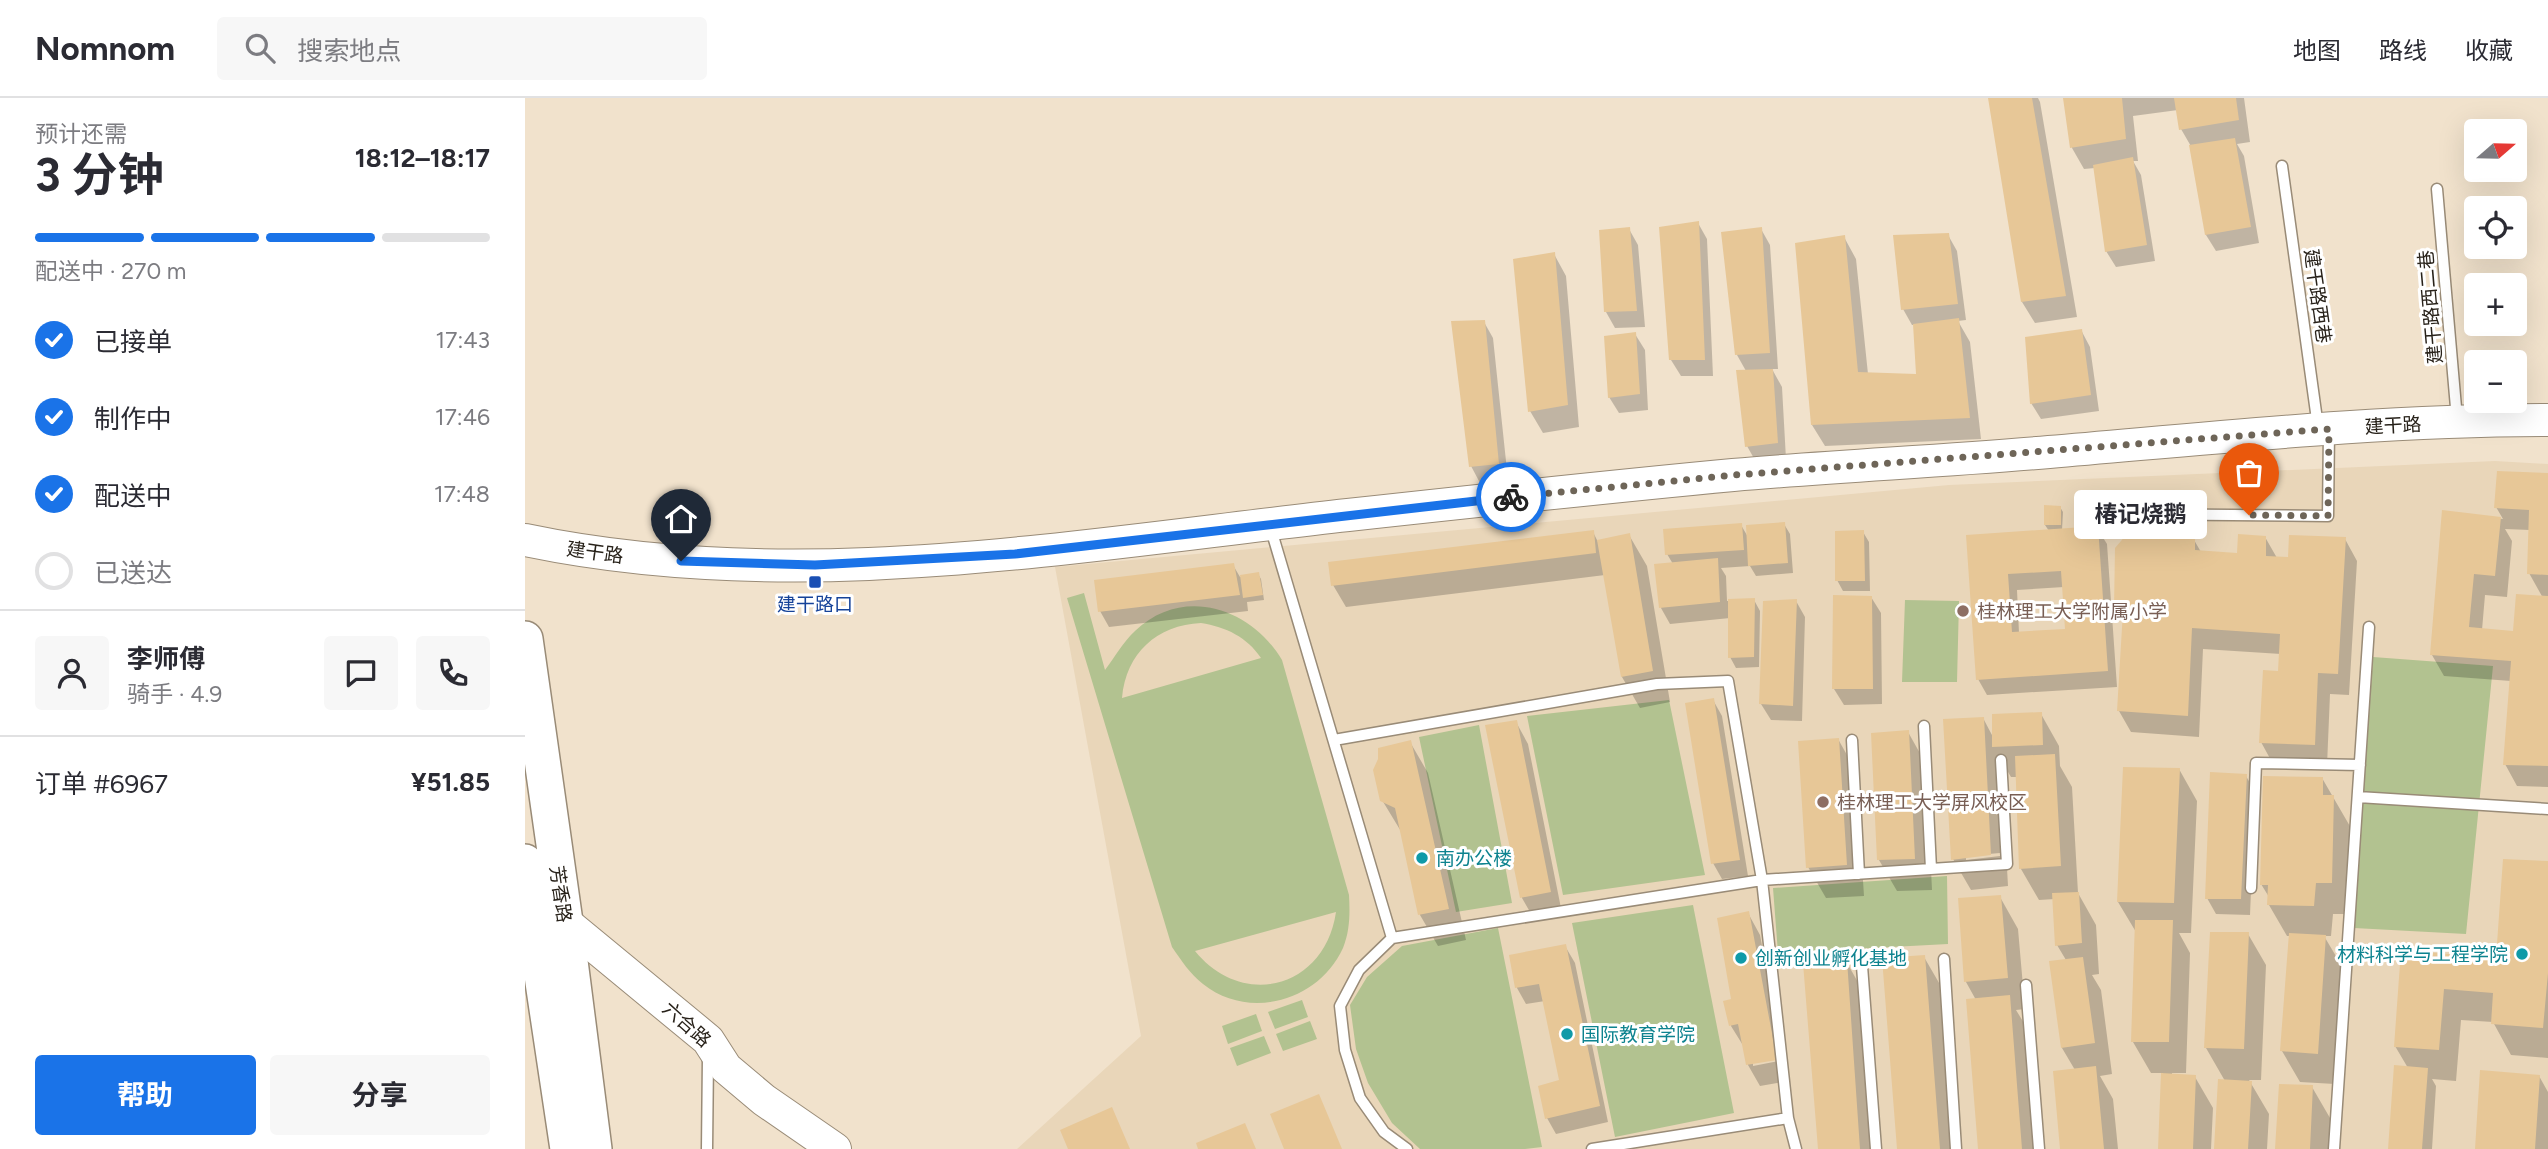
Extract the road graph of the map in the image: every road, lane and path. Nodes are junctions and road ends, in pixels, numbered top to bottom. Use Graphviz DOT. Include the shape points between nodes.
graph roads {
  1 [pos="2282,166"];
  2 [pos="2437,189"];
  3 [pos="2548,420"];
  4 [pos="2457,422"];
  5 [pos="2324,429"];
  6 [pos="2119,514"];
  7 [pos="1269,524"];
  8 [pos="525,540"];
  9 [pos="2369,627"];
  10 [pos="525,639"];
  11 [pos="1924,726"];
  12 [pos="1334,740"];
  13 [pos="1852,740"];
  14 [pos="2001,760"];
  15 [pos="2360,765"];
  16 [pos="2358,797"];
  17 [pos="2548,809"];
  18 [pos="525,862"];
  19 [pos="1931,869"];
  20 [pos="1859,874"];
  21 [pos="1762,880"];
  22 [pos="2251,888"];
  23 [pos="532,908"];
  24 [pos="565,922"];
  25 [pos="1392,938"];
  26 [pos="1944,959"];
  27 [pos="1862,966"];
  28 [pos="2026,985"];
  29 [pos="708,1040"];
  30 [pos="1788,1118"];
  31 [pos="568,1149"];
  32 [pos="594,1149"];
  33 [pos="707,1149"];
  34 [pos="835,1149"];
  35 [pos="1407,1149"];
  36 [pos="1592,1149"];
  37 [pos="1796,1149"];
  38 [pos="1876,1149"];
  39 [pos="1956,1149"];
  40 [pos="2039,1149"];
  41 [pos="2334,1149"];
  1 -- 5 [label="lane, 建干路西巷"];
  2 -- 4 [label="lane, 建干路西二巷"];
  3 -- 4 [label="main road, 建干路"];
  4 -- 5 [label="main road, 建干路"];
  5 -- 6 [label="lane, 建干路西巷" via="2328,516"];
  5 -- 7 [label="main road, 建干路" via="1735,475"];
  7 -- 8 [label="main road, 建干路" via="1015,554 815,565 655,560"];
  7 -- 12 [label="lane"];
  9 -- 15 [label="lane"];
  10 -- 24 [label="main road, 芳香路"];
  11 -- 19 [label="lane"];
  12 -- 21 [label="lane" via="1657,684 1728,681"];
  12 -- 25 [label="lane"];
  13 -- 20 [label="lane"];
  14 -- 19 [label="lane" via="2007,864"];
  15 -- 16 [label="lane"];
  15 -- 22 [label="lane" via="2256,763"];
  16 -- 17 [label="lane"];
  16 -- 41 [label="lane"];
  18 -- 23 [label="main road, 芳香路"];
  19 -- 20 [label="lane"];
  20 -- 21 [label="lane"];
  21 -- 25 [label="lane"];
  21 -- 30 [label="lane"];
  23 -- 24 [label="main road, 六合路"];
  23 -- 31 [label="main road, 芳香路"];
  24 -- 29 [label="main road, 六合路"];
  24 -- 32 [label="main road, 芳香路"];
  25 -- 35 [label="lane" via="1359,970 1340,1006 1360,1098 1384,1132"];
  26 -- 39 [label="lane"];
  27 -- 38 [label="lane"];
  28 -- 40 [label="lane"];
  29 -- 33 [label="lane"];
  29 -- 34 [label="main road, 六合路" via="726,1068"];
  30 -- 36 [label="lane"];
  30 -- 37 [label="lane"];
}
